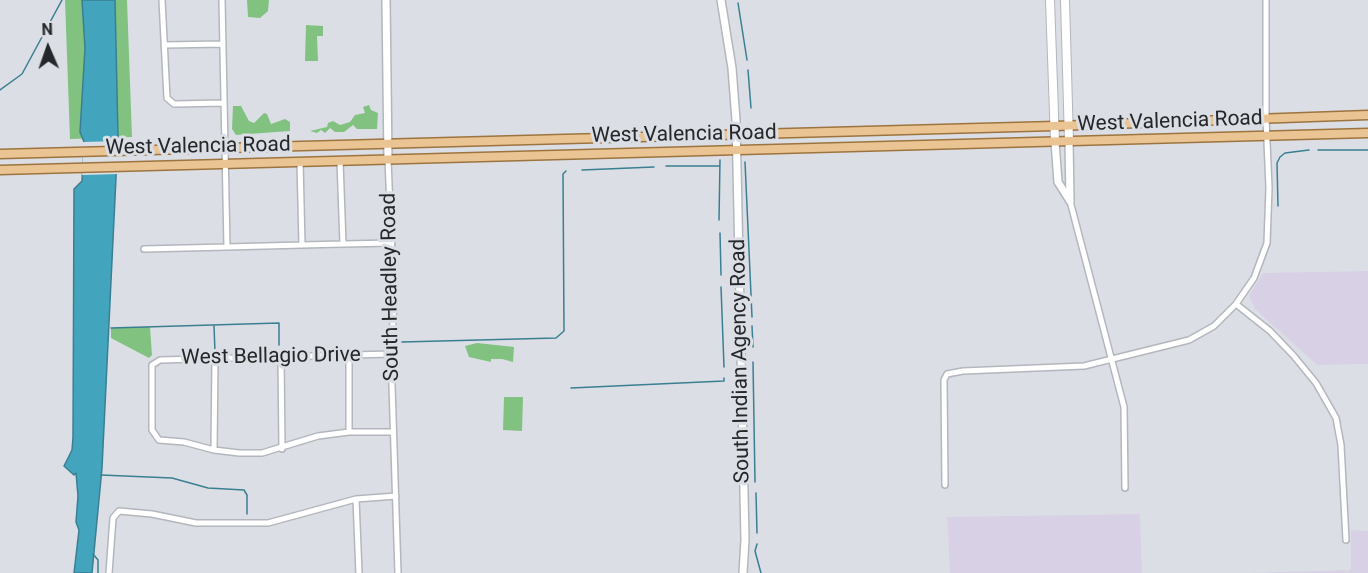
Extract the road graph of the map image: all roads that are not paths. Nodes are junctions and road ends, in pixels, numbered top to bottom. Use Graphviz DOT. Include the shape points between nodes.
graph roads {
  1 [pos="162,0"];
  2 [pos="222,0"];
  3 [pos="386,0"];
  4 [pos="722,0"];
  5 [pos="1050,0"];
  6 [pos="1065,0"];
  7 [pos="1266,0"];
  8 [pos="222,44"];
  9 [pos="164,45"];
  10 [pos="223,103"];
  11 [pos="1368,115"];
  12 [pos="1266,118"];
  13 [pos="1055,126"];
  14 [pos="1069,126"];
  15 [pos="890,130"];
  16 [pos="736,133"];
  17 [pos="1368,133"];
  18 [pos="1266,137"];
  19 [pos="579,138"];
  20 [pos="1069,141"];
  21 [pos="1055,142"];
  22 [pos="388,143"];
  23 [pos="890,145"];
  24 [pos="225,147"];
  25 [pos="736,149"];
  26 [pos="0,154"];
  27 [pos="578,154"];
  28 [pos="388,160"];
  29 [pos="340,161"];
  30 [pos="300,162"];
  31 [pos="224,163"];
  32 [pos="0,170"];
  33 [pos="1070,201"];
  34 [pos="392,243"];
  35 [pos="343,244"];
  36 [pos="302,245"];
  37 [pos="227,247"];
  38 [pos="144,249"];
  39 [pos="1236,304"];
  40 [pos="392,354"];
  41 [pos="349,356"];
  42 [pos="281,357"];
  43 [pos="215,359"];
  44 [pos="1113,359"];
  45 [pos="349,432"];
  46 [pos="393,432"];
  47 [pos="282,449"];
  48 [pos="214,450"];
  49 [pos="945,485"];
  50 [pos="1125,488"];
  51 [pos="396,496"];
  52 [pos="356,499"];
  53 [pos="1346,540"];
  54 [pos="109,573"];
  55 [pos="359,573"];
  56 [pos="398,573"];
  57 [pos="743,573"];
  1 -- 9 [label="street"];
  2 -- 8 [label="street"];
  3 -- 22 [label="street, South Headley Road"];
  4 -- 16 [label="street, South Indian Agency Road"];
  5 -- 13 [label="main road"];
  6 -- 14 [label="main road"];
  7 -- 12 [label="street"];
  8 -- 9 [label="street"];
  8 -- 10 [label="street"];
  9 -- 10 [label="street" via="167,102"];
  10 -- 24 [label="street"];
  11 -- 12 [label="main road, West Valencia Road"];
  12 -- 14 [label="main road, West Valencia Road"];
  12 -- 18 [label="street"];
  13 -- 14 [label="main road, West Valencia Road"];
  13 -- 15 [label="main road, West Valencia Road"];
  13 -- 21 [label="main road"];
  14 -- 20 [label="main road"];
  15 -- 16 [label="main road, West Valencia Road"];
  15 -- 23 [label="main road"];
  16 -- 19 [label="main road, West Valencia Road"];
  16 -- 25 [label="street, South Indian Agency Road"];
  17 -- 18 [label="main road, West Valencia Road"];
  18 -- 20 [label="main road, West Valencia Road"];
  18 -- 39 [label="street" via="1267,243 1254,278"];
  19 -- 22 [label="main road, West Valencia Road"];
  19 -- 27 [label="main road"];
  20 -- 21 [label="main road, West Valencia Road"];
  20 -- 33 [label="street"];
  21 -- 23 [label="main road, West Valencia Road"];
  21 -- 33 [label="street" via="1058,182"];
  22 -- 24 [label="main road, West Valencia Road"];
  22 -- 28 [label="street, South Headley Road"];
  23 -- 25 [label="main road, West Valencia Road"];
  24 -- 26 [label="main road, West Valencia Road"];
  24 -- 31 [label="street"];
  25 -- 27 [label="main road, West Valencia Road"];
  25 -- 57 [label="street, South Indian Agency Road"];
  27 -- 28 [label="main road, West Valencia Road"];
  28 -- 29 [label="main road, West Valencia Road"];
  28 -- 34 [label="street, South Headley Road"];
  29 -- 30 [label="main road, West Valencia Road"];
  29 -- 35 [label="street"];
  30 -- 31 [label="main road, West Valencia Road"];
  30 -- 36 [label="street"];
  31 -- 32 [label="main road, West Valencia Road"];
  31 -- 37 [label="street"];
  33 -- 44 [label="street"];
  34 -- 35 [label="street"];
  34 -- 40 [label="street, South Headley Road"];
  35 -- 36 [label="street"];
  36 -- 37 [label="street"];
  37 -- 38 [label="street"];
  39 -- 44 [label="street" via="1214,326 1189,340"];
  39 -- 53 [label="street" via="1293,355 1316,383 1336,418"];
  40 -- 41 [label="street, West Bellagio Drive"];
  40 -- 46 [label="street, South Headley Road"];
  41 -- 42 [label="street, West Bellagio Drive"];
  41 -- 45 [label="street"];
  42 -- 43 [label="street, West Bellagio Drive"];
  42 -- 47 [label="street"];
  43 -- 48 [label="street"];
  43 -- 48 [label="street, West Bellagio Drive" via="160,360 152,365 152,430 156,438"];
  44 -- 49 [label="street" via="1084,366 952,372 944,380"];
  44 -- 50 [label="street" via="1125,407"];
  45 -- 46 [label="street"];
  45 -- 47 [label="street" via="318,436"];
  46 -- 51 [label="street, South Headley Road"];
  47 -- 48 [label="street" via="262,453"];
  51 -- 52 [label="street"];
  51 -- 56 [label="street, South Headley Road"];
  52 -- 54 [label="street" via="268,523 196,523 119,511 115,513"];
  52 -- 55 [label="street"];
}
